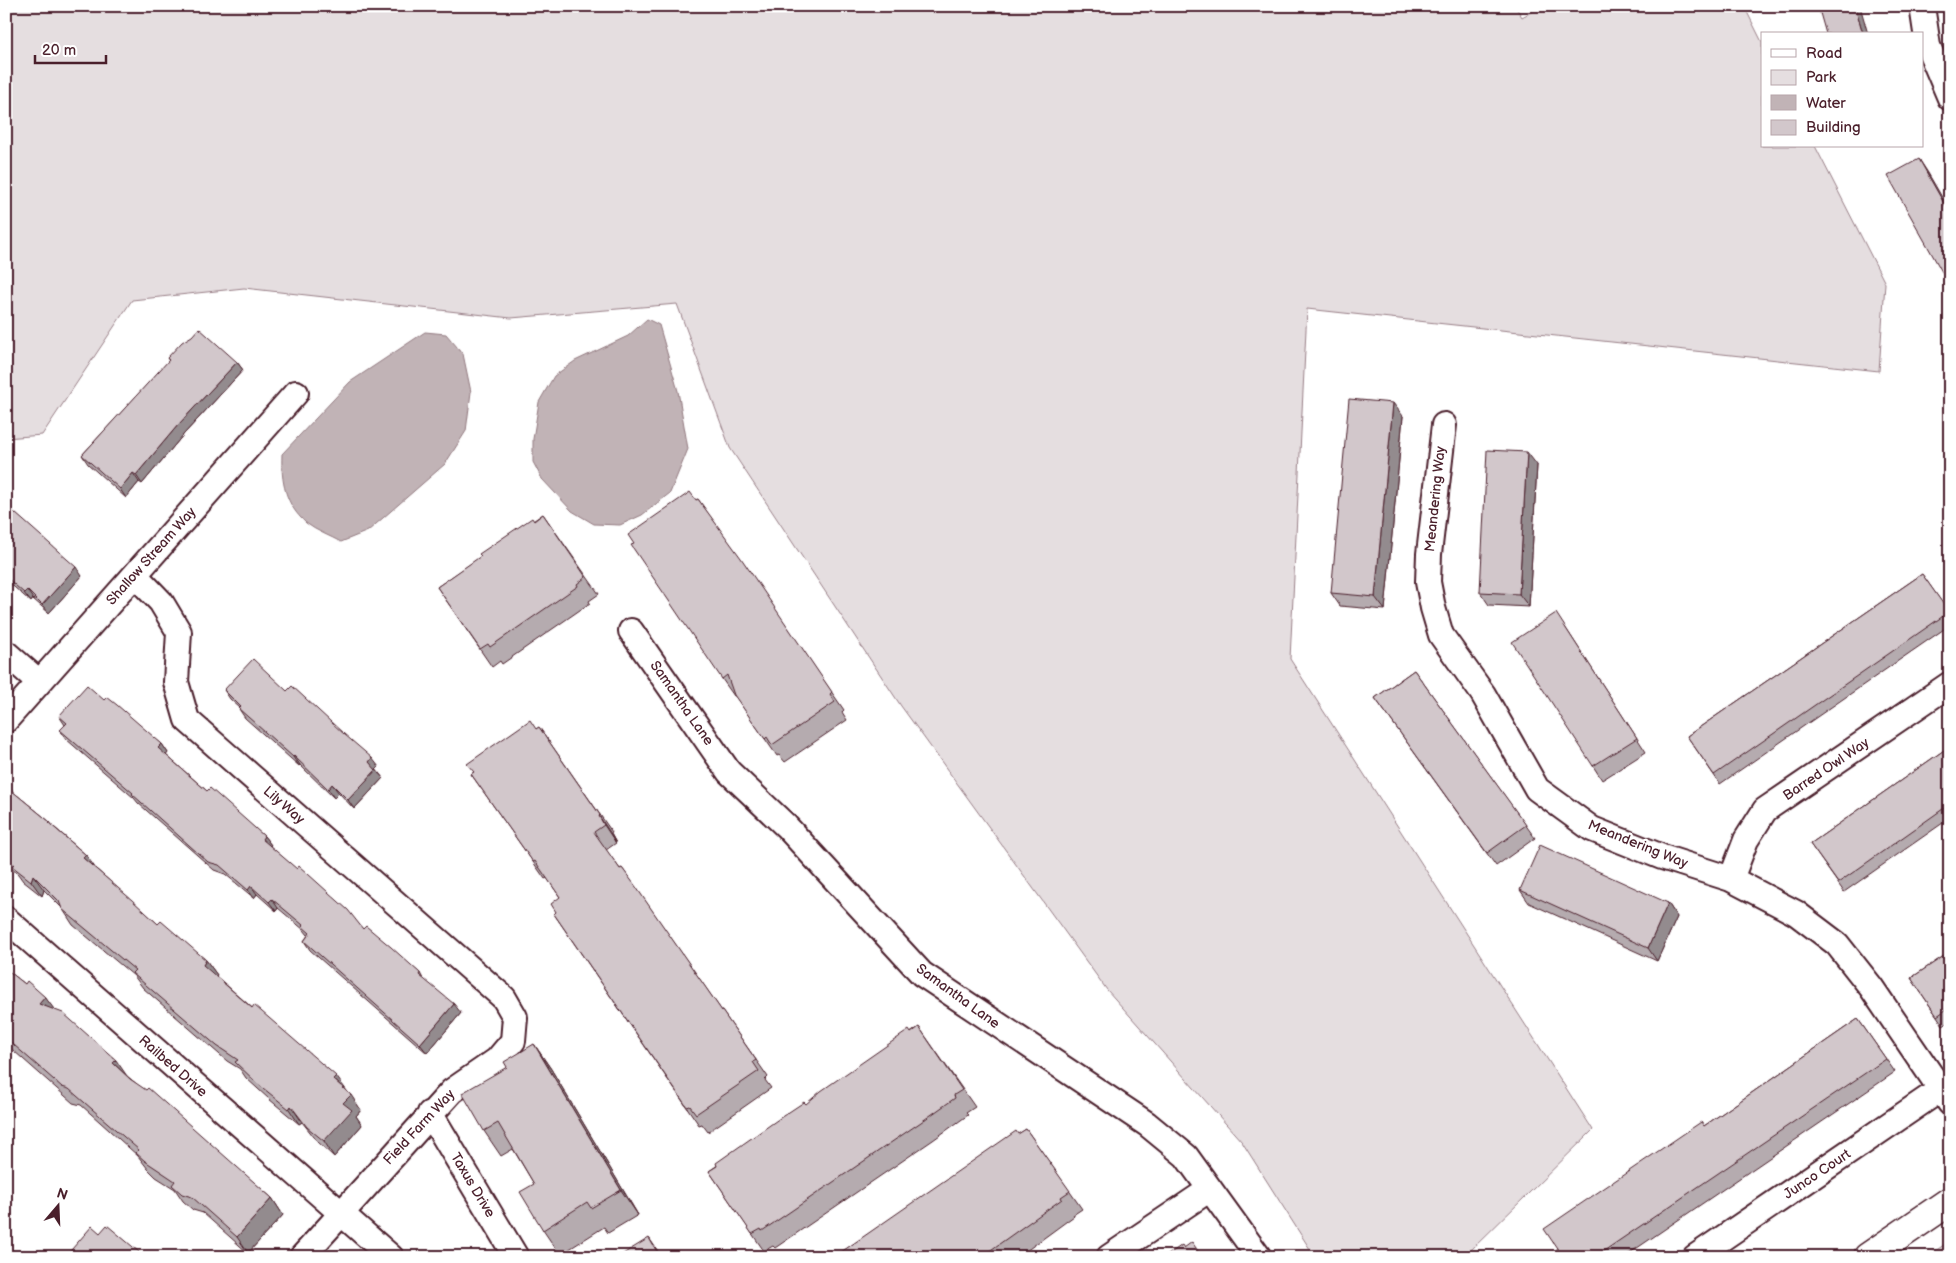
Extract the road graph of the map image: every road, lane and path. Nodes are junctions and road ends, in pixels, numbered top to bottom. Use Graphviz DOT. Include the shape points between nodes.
graph roads {
  1 [pos="1922,6"];
  2 [pos="1950,98"];
  3 [pos="296,393"];
  4 [pos="1444,425"];
  5 [pos="135,575"];
  6 [pos="631,631"];
  7 [pos="6,653"];
  8 [pos="39,682"];
  9 [pos="1950,684"];
  10 [pos="6,720"];
  11 [pos="1731,879"];
  12 [pos="6,919"];
  13 [pos="504,998"];
  14 [pos="1946,1092"];
  15 [pos="430,1113"];
  16 [pos="1210,1189"];
  17 [pos="1950,1201"];
  18 [pos="341,1212"];
  19 [pos="302,1257"];
  20 [pos="391,1257"];
  21 [pos="516,1257"];
  22 [pos="1109,1257"];
  23 [pos="1259,1257"];
  24 [pos="1695,1257"];
  25 [pos="1868,1257"];
  1 -- 2 [label="street" via="1928,46"];
  3 -- 5 [label="street, Shallow Stream Way"];
  4 -- 11 [label="street, Meandering Way" via="1429,554 1428,582 1433,608 1441,635 1483,694 1537,789 1592,829 1662,857"];
  5 -- 8 [label="street, Shallow Stream Way"];
  5 -- 13 [label="street, Lily Way" via="161,602 179,632 176,682 187,720"];
  6 -- 16 [label="street, Samantha Lane" via="729,772 786,826 922,974 1147,1124 1186,1156"];
  7 -- 8 [label="street"];
  8 -- 10 [label="street, Shallow Stream Way"];
  9 -- 11 [label="street, Barred Owl Way" via="1765,810 1746,840"];
  11 -- 14 [label="street, Meandering Way" via="1796,913 1837,944"];
  12 -- 18 [label="street, Railbed Drive"];
  13 -- 15 [label="street, Field Farm Way" via="515,1017 513,1041 497,1060 452,1091"];
  14 -- 24 [label="street, Junco Court"];
  15 -- 18 [label="street, Field Farm Way"];
  15 -- 21 [label="street, Taxus Drive"];
  16 -- 22 [label="street"];
  16 -- 23 [label="street, Samantha Lane"];
  17 -- 25 [label="street"];
  18 -- 19 [label="street, Field Farm Way"];
  18 -- 20 [label="street, Railbed Drive"];
}
